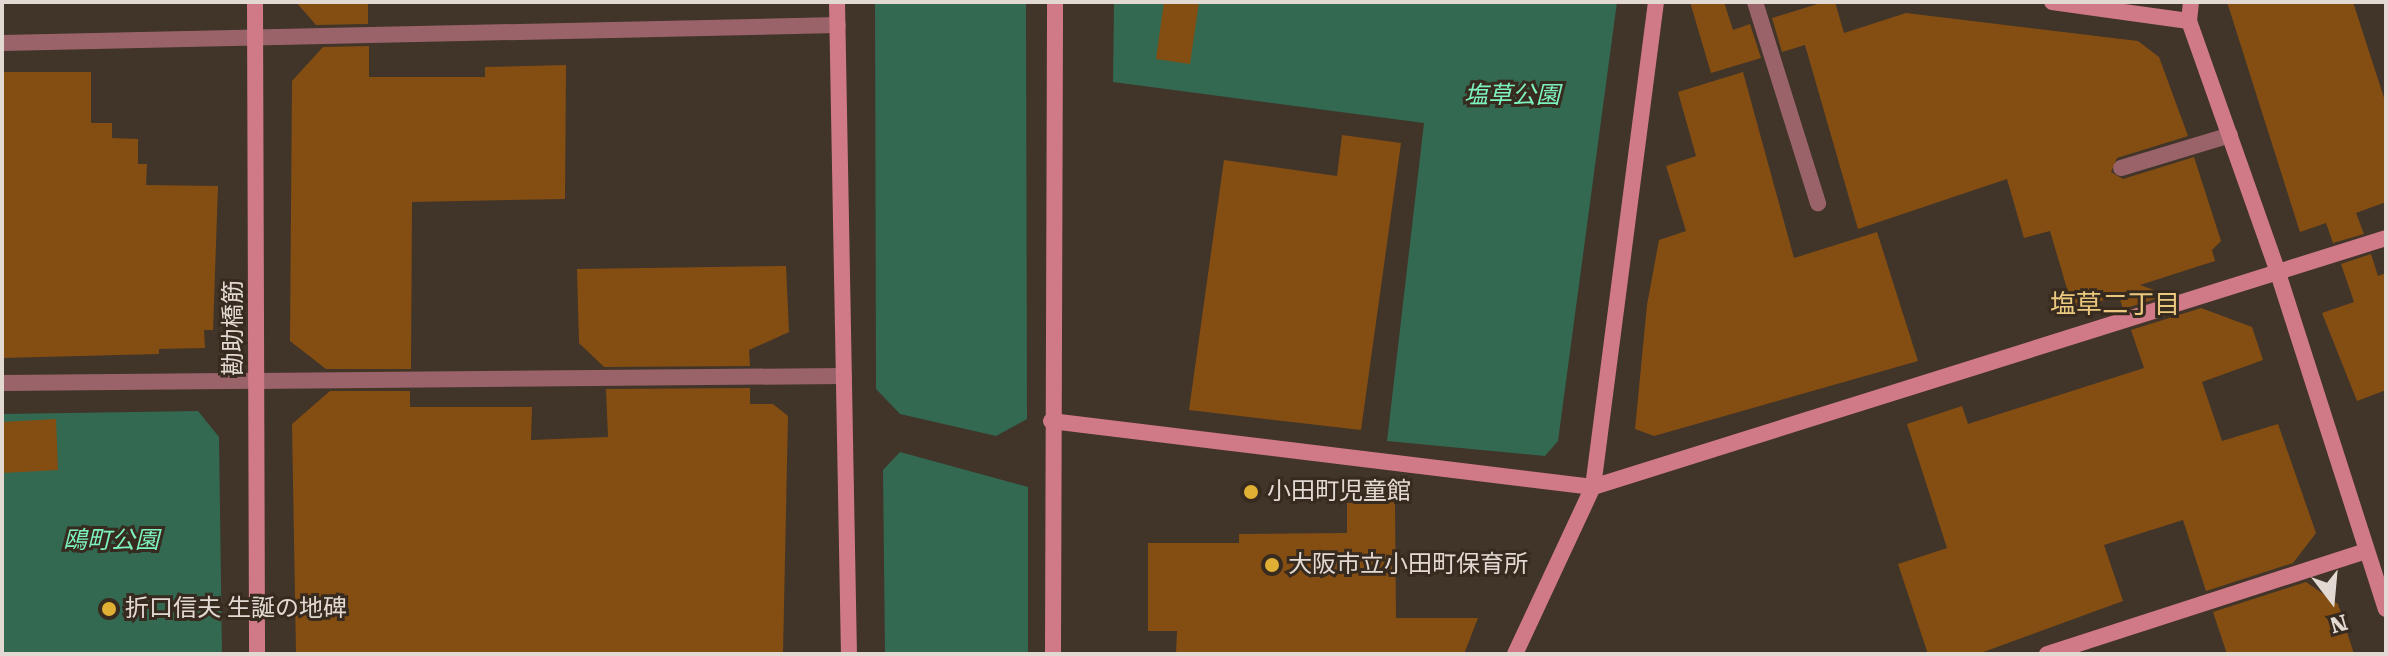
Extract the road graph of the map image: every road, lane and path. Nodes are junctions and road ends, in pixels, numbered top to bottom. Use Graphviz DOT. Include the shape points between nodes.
graph roads {
  1 [pos="255,2"];
  2 [pos="837,2"];
  3 [pos="1055,2"];
  4 [pos="1656,2"];
  5 [pos="1755,2"];
  6 [pos="2052,2"];
  7 [pos="2191,2"];
  8 [pos="2189,21"];
  9 [pos="838,25"];
  10 [pos="256,40"];
  11 [pos="2,43"];
  12 [pos="2230,135"];
  13 [pos="2121,168"];
  14 [pos="1818,203"];
  15 [pos="2386,238"];
  16 [pos="2277,270"];
  17 [pos="844,376"];
  18 [pos="258,379"];
  19 [pos="2,383"];
  20 [pos="1051,421"];
  21 [pos="1593,487"];
  22 [pos="2366,551"];
  23 [pos="2386,609"];
  24 [pos="257,654"];
  25 [pos="849,654"];
  26 [pos="1053,654"];
  27 [pos="1515,654"];
  28 [pos="2047,654"];
  1 -- 10 [label="street, 勘助橋筋"];
  2 -- 9 [label="street"];
  3 -- 20 [label="street"];
  4 -- 21 [label="street"];
  5 -- 14 [label="street"];
  6 -- 8 [label="street"];
  7 -- 8 [label="street"];
  8 -- 12 [label="street"];
  9 -- 10 [label="street"];
  9 -- 17 [label="street"];
  10 -- 11 [label="street"];
  10 -- 18 [label="street, 勘助橋筋"];
  12 -- 13 [label="street"];
  12 -- 16 [label="street"];
  15 -- 16 [label="street"];
  16 -- 21 [label="street"];
  16 -- 22 [label="street"];
  17 -- 18 [label="street"];
  17 -- 25 [label="street"];
  18 -- 19 [label="street"];
  18 -- 24 [label="street, 勘助橋筋"];
  20 -- 21 [label="street"];
  20 -- 26 [label="street"];
  21 -- 27 [label="street"];
  22 -- 23 [label="street"];
  22 -- 28 [label="street"];
}
